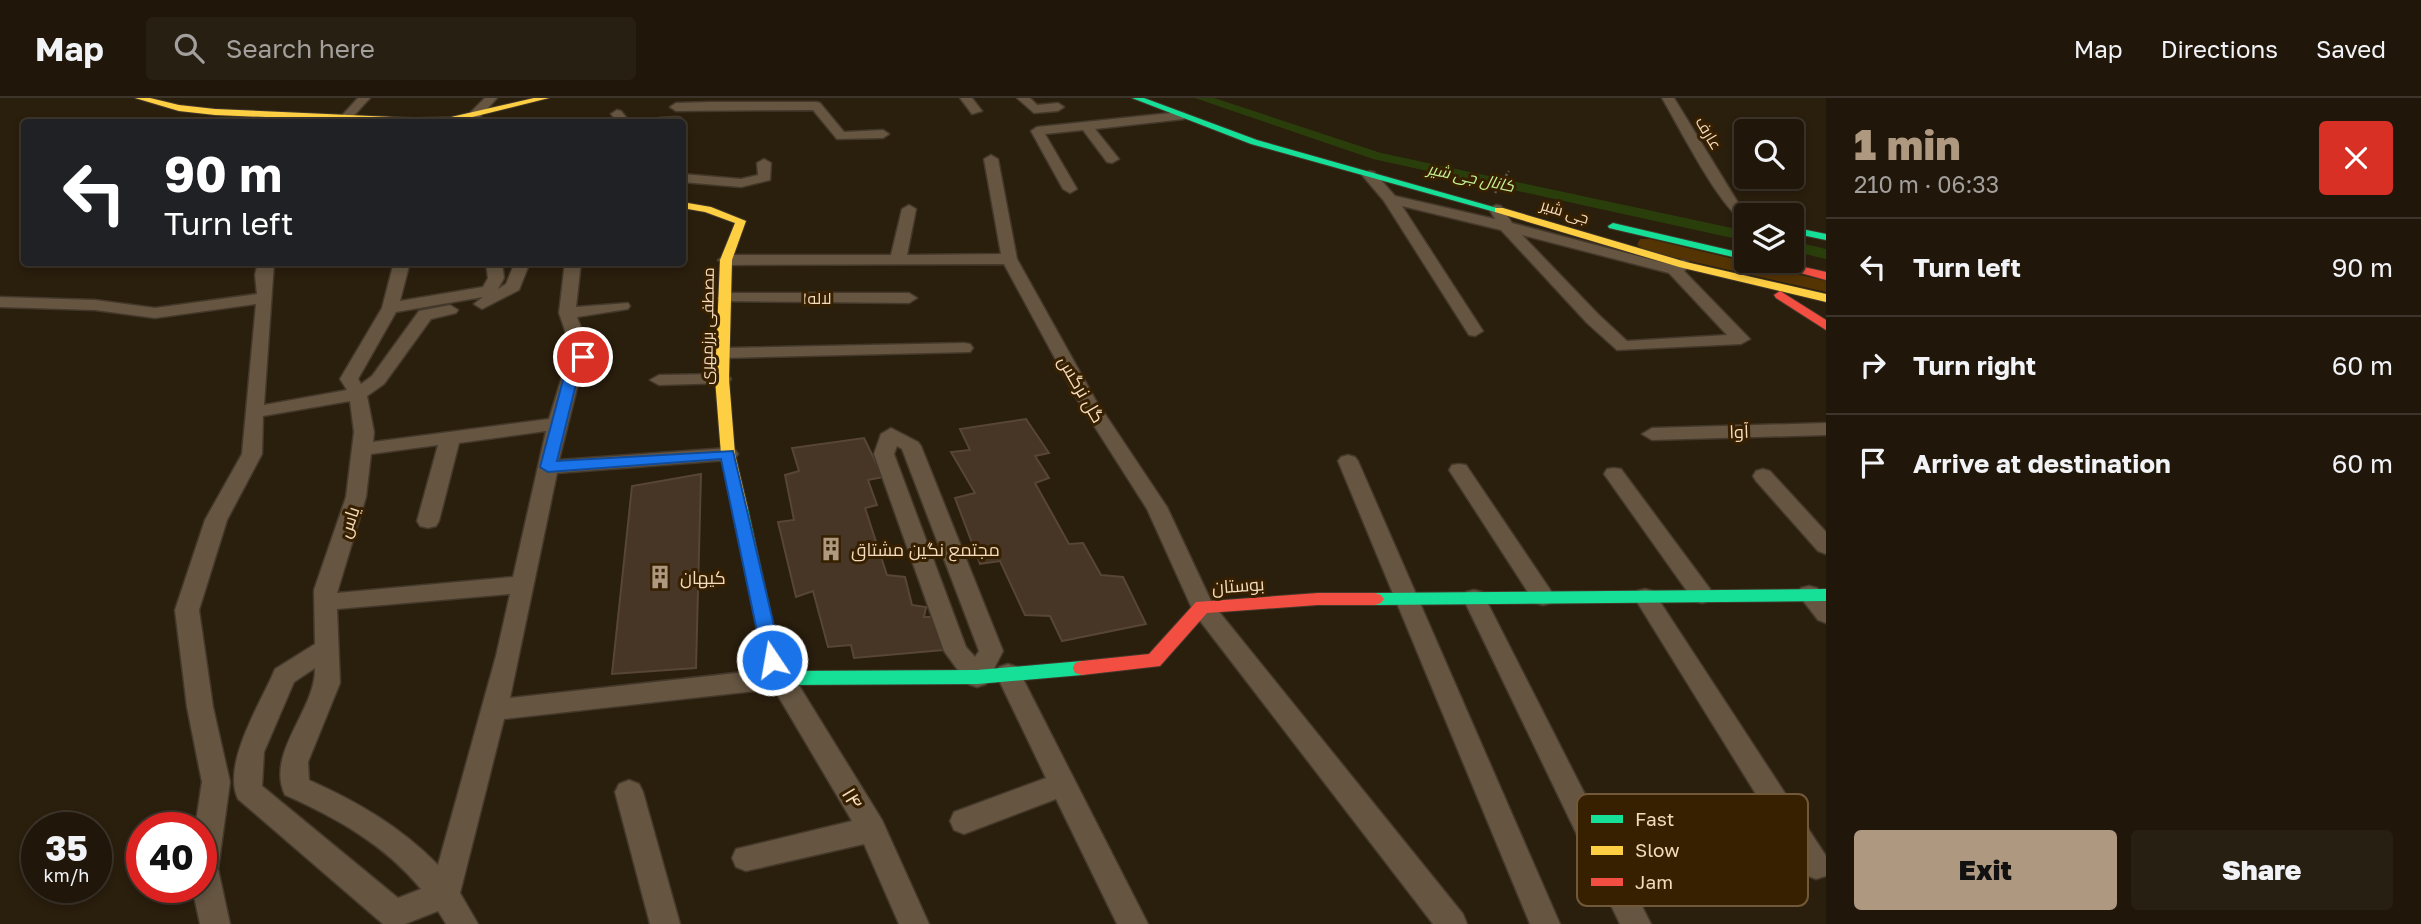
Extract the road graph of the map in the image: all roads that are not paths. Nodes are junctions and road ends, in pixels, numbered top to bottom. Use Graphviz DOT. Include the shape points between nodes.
graph roads {
  1 [pos="139,98"];
  2 [pos="363,98"];
  3 [pos="491,98"];
  4 [pos="545,98"];
  5 [pos="966,98"];
  6 [pos="1023,98"];
  7 [pos="1136,98"];
  8 [pos="1152,98"];
  9 [pos="1668,98"];
  10 [pos="676,103"];
  11 [pos="1058,107"];
  12 [pos="976,111"];
  13 [pos="475,115"];
  14 [pos="1180,116"];
  15 [pos="315,119"];
  16 [pos="346,119"];
  17 [pos="458,119"];
  18 [pos="1086,126"];
  19 [pos="883,134"];
  20 [pos="992,159"];
  21 [pos="1112,159"];
  22 [pos="764,163"];
  23 [pos="1369,175"];
  24 [pos="686,178"];
  25 [pos="1070,189"];
  26 [pos="1390,199"];
  27 [pos="1496,202"];
  28 [pos="686,206"];
  29 [pos="1734,206"];
  30 [pos="909,209"];
  31 [pos="1506,226"];
  32 [pos="1804,232"];
  33 [pos="1653,236"];
  34 [pos="1826,237"];
  35 [pos="1639,252"];
  36 [pos="1734,254"];
  37 [pos="1009,258"];
  38 [pos="898,259"];
  39 [pos="726,260"];
  40 [pos="266,266"];
  41 [pos="401,266"];
  42 [pos="494,266"];
  43 [pos="521,266"];
  44 [pos="573,266"];
  45 [pos="1679,268"];
  46 [pos="1804,271"];
  47 [pos="1826,276"];
  48 [pos="1746,279"];
  49 [pos="265,298"];
  50 [pos="726,298"];
  51 [pos="909,298"];
  52 [pos="1826,298"];
  53 [pos="0,302"];
  54 [pos="622,306"];
  55 [pos="390,307"];
  56 [pos="567,313"];
  57 [pos="1823,317"];
  58 [pos="1475,331"];
  59 [pos="964,348"];
  60 [pos="724,353"];
  61 [pos="722,379"];
  62 [pos="659,380"];
  63 [pos="358,394"];
  64 [pos="254,412"];
  65 [pos="557,424"];
  66 [pos="1826,429"];
  67 [pos="1653,434"];
  68 [pos="450,438"];
  69 [pos="362,449"];
  70 [pos="728,454"];
  71 [pos="1348,461"];
  72 [pos="548,467"];
  73 [pos="1459,470"];
  74 [pos="1614,474"];
  75 [pos="1763,476"];
  76 [pos="428,521"];
  77 [pos="1826,546"];
  78 [pos="521,586"];
  79 [pos="1818,595"];
  80 [pos="1702,596"];
  81 [pos="1543,597"];
  82 [pos="1645,597"];
  83 [pos="1405,598"];
  84 [pos="1474,598"];
  85 [pos="326,603"];
  86 [pos="1202,607"];
  87 [pos="1826,614"];
  88 [pos="328,648"];
  89 [pos="1008,674"];
  90 [pos="977,677"];
  91 [pos="781,678"];
  92 [pos="494,709"];
  93 [pos="216,782"];
  94 [pos="1063,784"];
  95 [pos="248,791"];
  96 [pos="629,792"];
  97 [pos="1770,794"];
  98 [pos="1577,805"];
  99 [pos="964,821"];
  100 [pos="872,830"];
  101 [pos="1808,853"];
  102 [pos="746,858"];
  103 [pos="1816,866"];
  104 [pos="445,894"];
  105 [pos="1627,906"];
  106 [pos="215,924"];
  107 [pos="463,924"];
  108 [pos="665,924"];
  109 [pos="914,924"];
  110 [pos="1133,924"];
  111 [pos="1452,924"];
  112 [pos="1545,924"];
  113 [pos="1636,924"];
  1 -- 15 [label="main road" via="179,108"];
  2 -- 16 [label="street"];
  3 -- 13 [label="street"];
  4 -- 13 [label="main road"];
  5 -- 12 [label="street"];
  6 -- 11 [label="street" via="1034,109"];
  7 -- 14 [label="main road, جی شیر"];
  8 -- 33 [label="main road, جی شیر" via="1382,171"];
  9 -- 29 [label="street, عارف"];
  10 -- 19 [label="street" via="816,106 841,136"];
  13 -- 17 [label="main road"];
  14 -- 18 [label="street"];
  14 -- 23 [label="main road, جی شیر"];
  18 -- 21 [label="street"];
  18 -- 25 [label="street" via="1037,131"];
  20 -- 37 [label="street, گل نرگس"];
  22 -- 24 [label="street" via="765,177 741,183"];
  23 -- 26 [label="street"];
  23 -- 27 [label="main road, جی شیر"];
  26 -- 31 [label="street"];
  26 -- 58 [label="street"];
  27 -- 31 [label="street"];
  27 -- 35 [label="main road, جی شیر"];
  28 -- 39 [label="main road, مصطفی برزمهری" via="741,221"];
  30 -- 38 [label="street"];
  31 -- 45 [label="street"];
  31 -- 45 [label="street" via="1623,346 1741,339"];
  32 -- 34 [label="main road"];
  33 -- 35 [label="main road" via="1629,236 1624,243"];
  33 -- 36 [label="main road, جی شیر"];
  35 -- 45 [label="main road, جی شیر"];
  37 -- 38 [label="street"];
  37 -- 86 [label="street, گل نرگس" via="1086,399 1157,507"];
  38 -- 39 [label="street"];
  39 -- 50 [label="main road, مصطفی برزمهری"];
  40 -- 49 [label="street"];
  41 -- 55 [label="street"];
  42 -- 55 [label="street" via="496,278 489,290"];
  43 -- 63 [label="street" via="513,287 487,303 425,315 378,380"];
  44 -- 56 [label="street"];
  45 -- 48 [label="main road, جی شیر"];
  46 -- 47 [label="main road"];
  48 -- 52 [label="main road, جی شیر"];
  48 -- 57 [label="main road"];
  49 -- 53 [label="street" via="155,313 95,305"];
  49 -- 64 [label="street"];
  50 -- 51 [label="street, لاله۱"];
  50 -- 60 [label="main road, مصطفی برزمهری"];
  54 -- 56 [label="street"];
  55 -- 63 [label="street, یاس" via="349,379"];
  56 -- 65 [label="street" via="583,357 570,380"];
  59 -- 60 [label="street"];
  60 -- 61 [label="main road, مصطفی برزمهری"];
  61 -- 62 [label="street"];
  61 -- 70 [label="main road, مصطفی برزمهری"];
  63 -- 64 [label="street"];
  63 -- 69 [label="street, یاس"];
  64 -- 93 [label="street" via="252,454 216,520 187,610"];
  65 -- 68 [label="street"];
  65 -- 72 [label="street"];
  66 -- 67 [label="street, آوا"];
  68 -- 69 [label="street"];
  68 -- 76 [label="street"];
  69 -- 85 [label="street, یاس" via="356,497 325,590"];
  70 -- 72 [label="street"];
  70 -- 91 [label="main road" via="772,660"];
  71 -- 83 [label="street"];
  72 -- 78 [label="street"];
  73 -- 81 [label="street"];
  74 -- 80 [label="street"];
  75 -- 77 [label="street"];
  78 -- 85 [label="street"];
  78 -- 92 [label="street"];
  79 -- 80 [label="main road, بوستان"];
  79 -- 87 [label="street"];
  80 -- 82 [label="main road, بوستان"];
  81 -- 82 [label="main road, بوستان"];
  81 -- 84 [label="main road, بوستان"];
  82 -- 97 [label="street"];
  83 -- 84 [label="main road, بوستان"];
  83 -- 86 [label="main road, بوستان"];
  83 -- 112 [label="street"];
  84 -- 98 [label="street"];
  85 -- 88 [label="street, یاس"];
  86 -- 89 [label="main road, بوستان" via="1154,661"];
  86 -- 111 [label="street, گل نرگس"];
  88 -- 95 [label="street" via="284,676 251,752"];
  88 -- 104 [label="street, یاس" via="328,683 295,762 295,787 333,803 396,842"];
  89 -- 90 [label="main road, بوستان"];
  89 -- 94 [label="street"];
  90 -- 90 [label="street" via="991,651 911,446 891,434 884,454 956,651"];
  90 -- 91 [label="main road, بوستان"];
  91 -- 92 [label="street"];
  91 -- 100 [label="street, ۱۴"];
  92 -- 104 [label="street"];
  93 -- 95 [label="street"];
  93 -- 106 [label="street" via="203,869"];
  94 -- 99 [label="street"];
  94 -- 110 [label="street"];
  95 -- 104 [label="street" via="394,914"];
  96 -- 108 [label="street"];
  100 -- 102 [label="street"];
  100 -- 109 [label="street, ۱۴"];
  101 -- 103 [label="street"];
  104 -- 107 [label="street"];
  105 -- 113 [label="street"];
}
